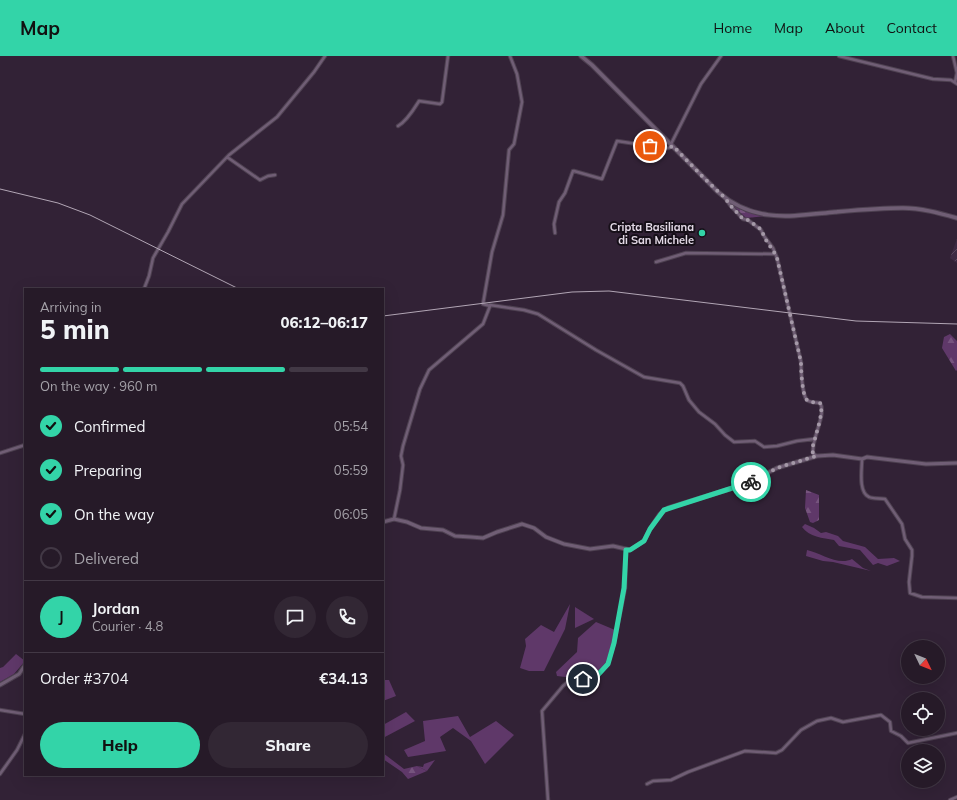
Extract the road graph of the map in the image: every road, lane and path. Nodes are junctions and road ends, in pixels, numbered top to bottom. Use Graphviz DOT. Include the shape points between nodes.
graph roads {
  1 [pos="324,56"];
  2 [pos="448,56"];
  3 [pos="510,56"];
  4 [pos="581,56"];
  5 [pos="721,56"];
  6 [pos="839,56"];
  7 [pos="953,56"];
  8 [pos="956,83"];
  9 [pos="398,126"];
  10 [pos="672,145"];
  11 [pos="227,157"];
  12 [pos="275,175"];
  13 [pos="725,198"];
  14 [pos="957,218"];
  15 [pos="555,233"];
  16 [pos="775,254"];
  17 [pos="656,262"];
  18 [pos="144,288"];
  19 [pos="490,305"];
  20 [pos="814,439"];
  21 [pos="24,445"];
  22 [pos="0,453"];
  23 [pos="816,456"];
  24 [pos="862,459"];
  25 [pos="957,463"];
  26 [pos="394,519"];
  27 [pos="384,522"];
  28 [pos="626,550"];
  29 [pos="957,598"];
  30 [pos="24,666"];
  31 [pos="0,685"];
  32 [pos="0,710"];
  33 [pos="24,714"];
  34 [pos="957,733"];
  35 [pos="24,736"];
  36 [pos="0,774"];
  37 [pos="647,784"];
  38 [pos="957,797"];
  39 [pos="548,800"];
  40 [pos="950,800"];
  1 -- 11 [label="street" via="277,117"];
  2 -- 9 [label="street" via="442,102 440,104 419,101 413,112"];
  3 -- 19 [label="street" via="517,74 522,102 514,144 509,150 502,218 484,289 483,304"];
  4 -- 10 [label="main road"];
  5 -- 10 [label="street" via="701,84"];
  6 -- 8 [label="street"];
  7 -- 8 [label="street" via="957,73"];
  10 -- 13 [label="main road"];
  10 -- 15 [label="street" via="664,148 617,142 602,179 573,171 559,202 554,224"];
  11 -- 12 [label="street" via="260,180"];
  11 -- 18 [label="street" via="180,206 153,258"];
  13 -- 14 [label="main road" via="752,212 771,216 903,208 921,209"];
  13 -- 16 [label="street" via="743,219 762,230"];
  16 -- 17 [label="street" via="686,253"];
  16 -- 20 [label="street" via="801,362 806,398 822,406"];
  19 -- 20 [label="street" via="538,314 644,377 680,383 699,412 734,442 755,441 764,447"];
  19 -- 26 [label="street" via="483,324 431,368 422,383 403,446 400,490"];
  20 -- 23 [label="street" via="812,452"];
  21 -- 22 [label="street"];
  23 -- 24 [label="street" via="833,455"];
  23 -- 28 [label="street" via="777,468 746,484 664,510 644,541"];
  24 -- 25 [label="street" via="867,457 926,464"];
  24 -- 29 [label="street" via="864,492 869,497 886,500 902,524 905,539 912,550 910,593 922,597"];
  26 -- 27 [label="street"];
  26 -- 28 [label="street" via="421,528 443,530 461,537 483,538 522,524 564,544 590,549 613,546"];
  28 -- 39 [label="street" via="624,588 608,664 595,678 570,680 542,711"];
  30 -- 31 [label="street" via="19,674"];
  32 -- 33 [label="street"];
  34 -- 37 [label="street" via="908,743 891,731 890,722 882,714 843,722 831,718 817,721 801,730 776,753 745,751 671,780"];
  35 -- 36 [label="street"];
  38 -- 40 [label="street"];
}
